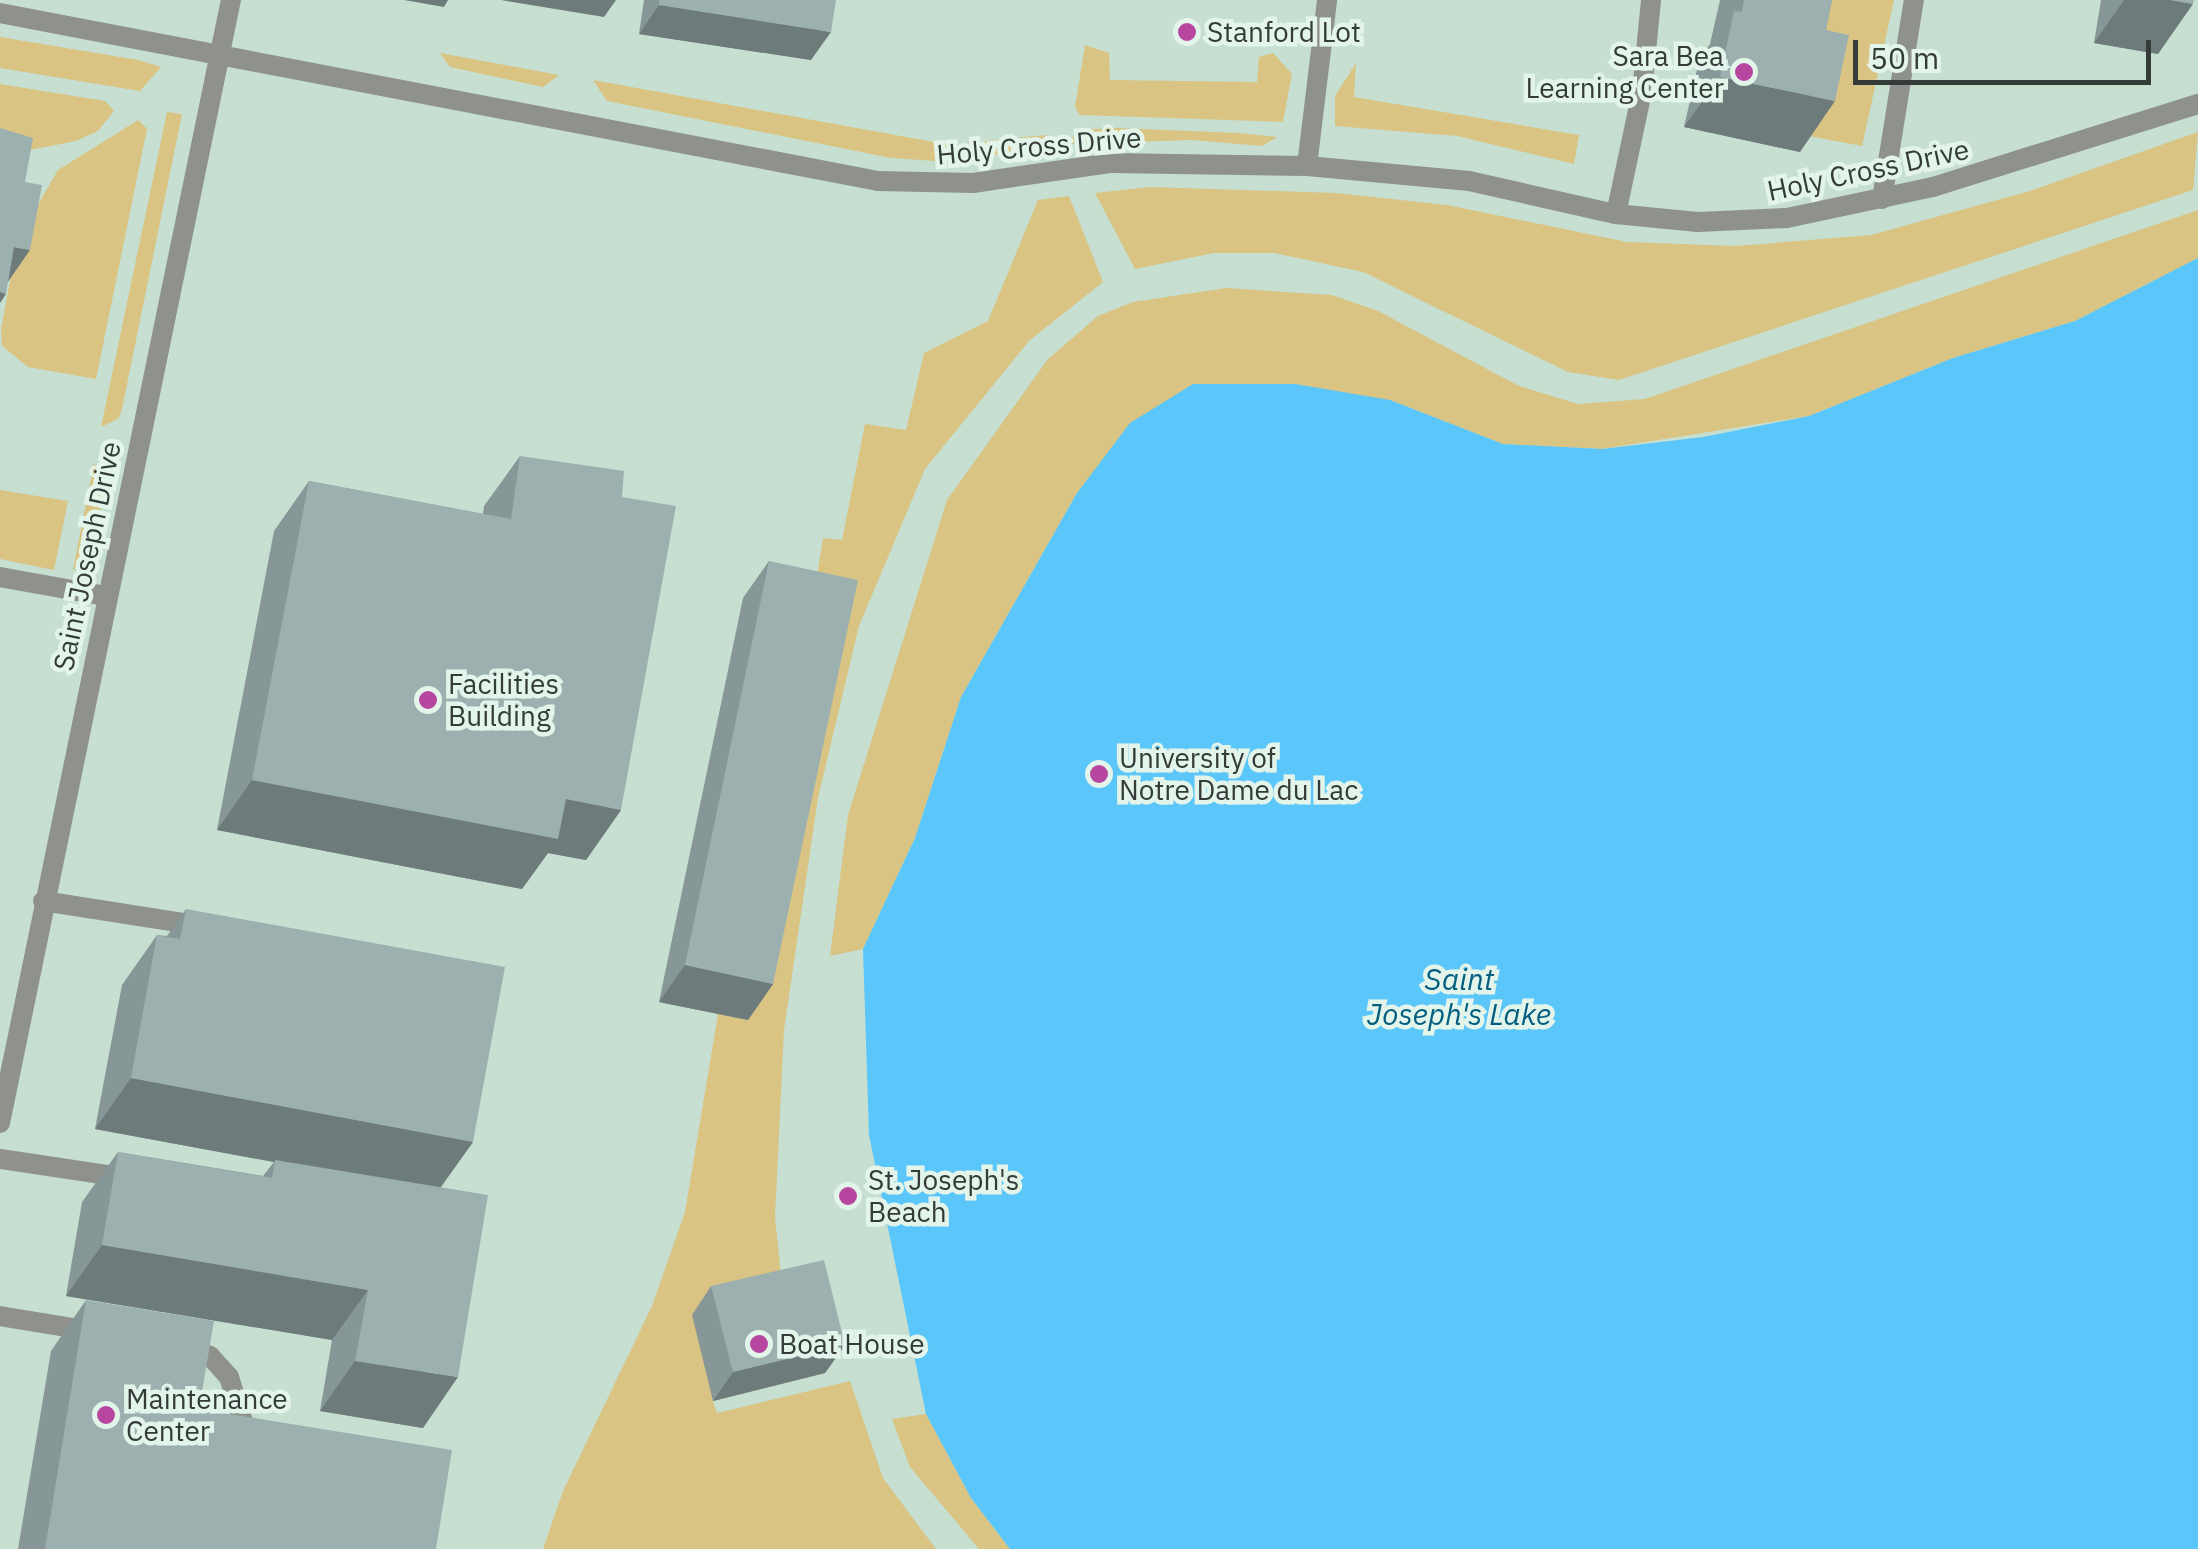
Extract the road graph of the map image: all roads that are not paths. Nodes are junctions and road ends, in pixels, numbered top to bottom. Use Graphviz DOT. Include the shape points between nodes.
graph roads {
  1 [pos="231,0"];
  2 [pos="1327,0"];
  3 [pos="1651,0"];
  4 [pos="1914,0"];
  5 [pos="0,13"];
  6 [pos="221,52"];
  7 [pos="2198,104"];
  8 [pos="1308,166"];
  9 [pos="1882,199"];
  10 [pos="1616,214"];
  11 [pos="0,577"];
  12 [pos="106,596"];
  13 [pos="43,901"];
  14 [pos="230,931"];
  15 [pos="0,1124"];
  16 [pos="0,1159"];
  17 [pos="156,1182"];
  18 [pos="0,1316"];
  19 [pos="120,1336"];
  20 [pos="158,1342"];
  21 [pos="280,1452"];
  1 -- 6 [label="street, Saint Joseph Drive"];
  2 -- 8 [label="street"];
  3 -- 10 [label="street" via="1642,92"];
  4 -- 9 [label="street"];
  5 -- 6 [label="street, Holy Cross Drive"];
  6 -- 8 [label="street, Holy Cross Drive" via="878,181 972,183 1110,163"];
  6 -- 12 [label="street, Saint Joseph Drive"];
  7 -- 9 [label="street, Holy Cross Drive" via="2082,145"];
  8 -- 10 [label="street, Holy Cross Drive" via="1469,181"];
  9 -- 10 [label="street, Holy Cross Drive" via="1755,221"];
  11 -- 12 [label="street"];
  12 -- 13 [label="street, Saint Joseph Drive"];
  13 -- 14 [label="street"];
  13 -- 15 [label="street, Saint Joseph Drive"];
  16 -- 17 [label="street"];
  18 -- 19 [label="street"];
  20 -- 21 [label="street" via="210,1356 229,1376 244,1425"];
}
